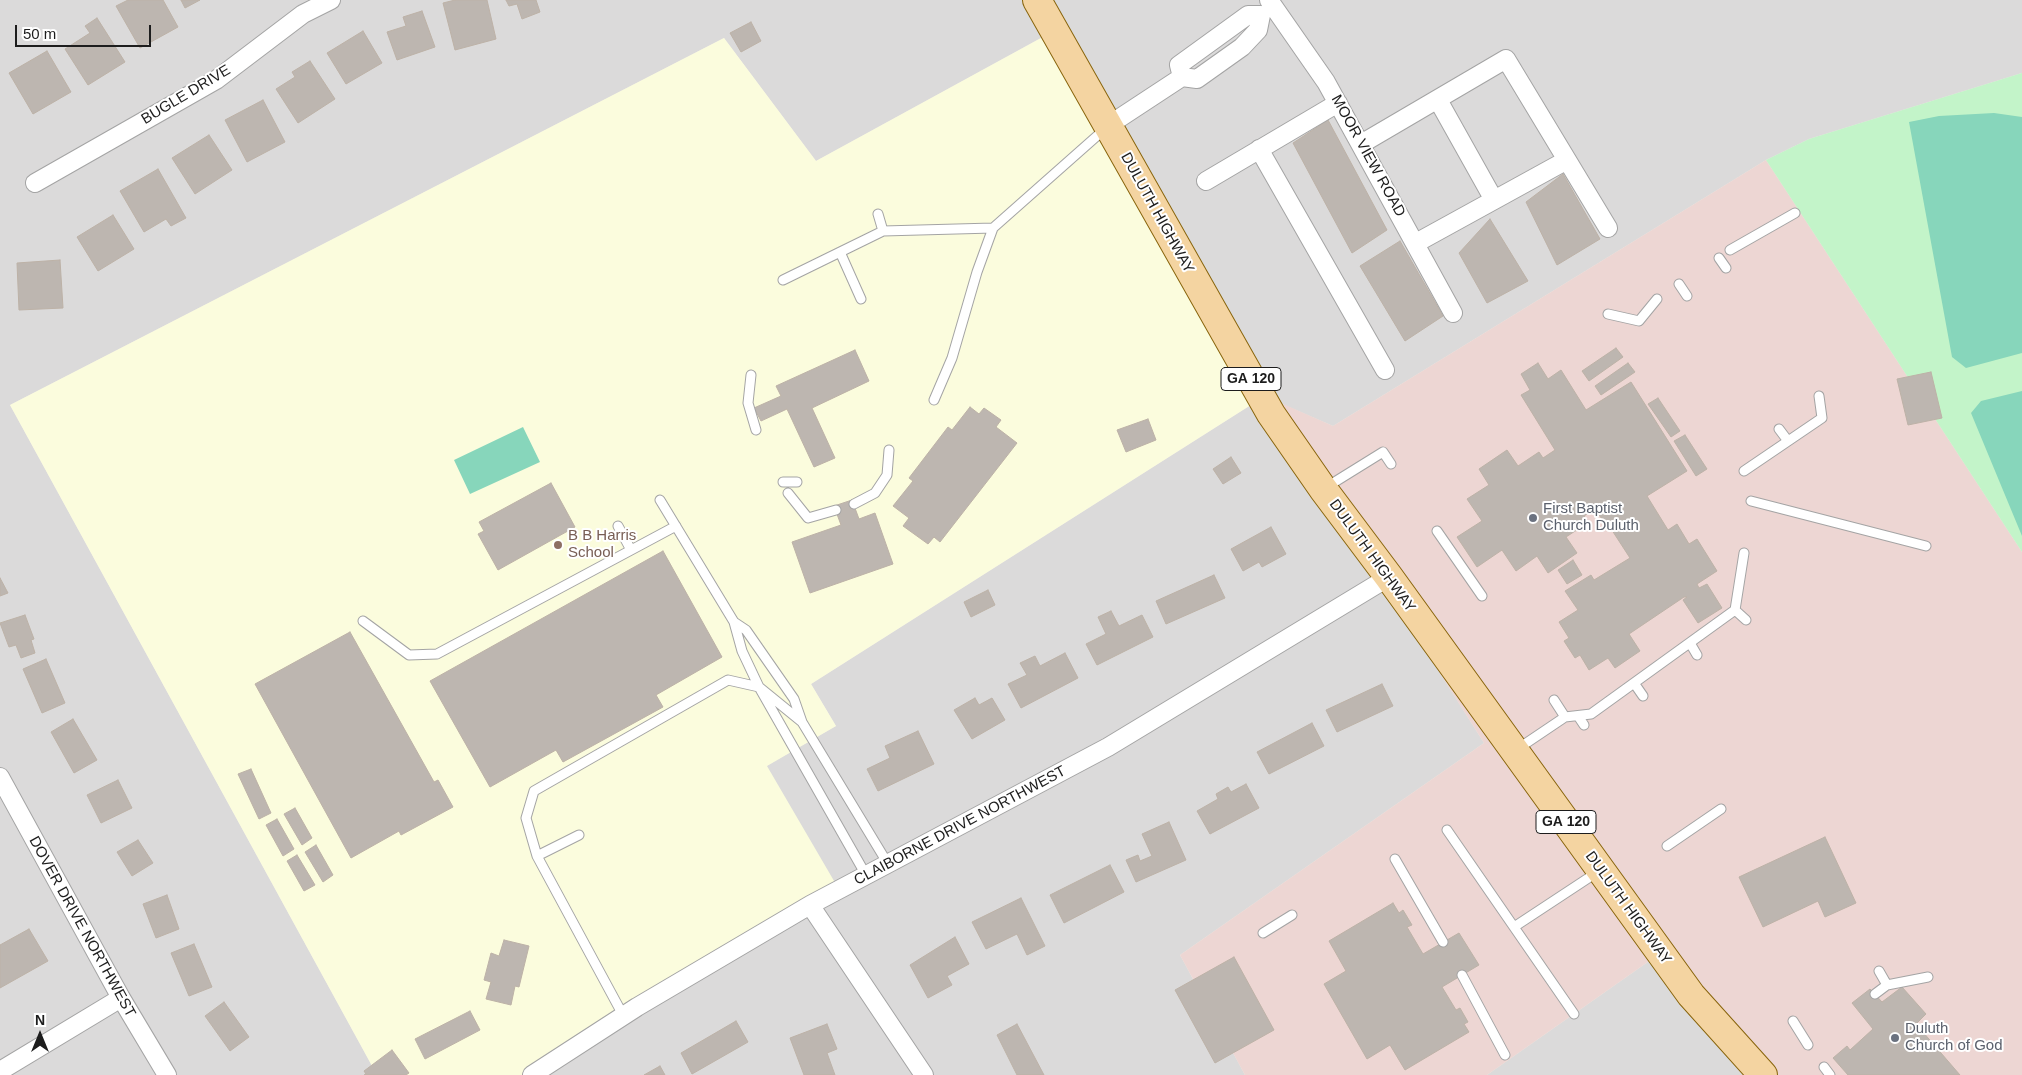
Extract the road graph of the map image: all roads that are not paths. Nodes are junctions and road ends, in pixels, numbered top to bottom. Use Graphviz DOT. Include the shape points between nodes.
graph roads {
  1 [pos="331,0"];
  2 [pos="1037,0"];
  3 [pos="1270,5"];
  4 [pos="1209,43"];
  5 [pos="1223,61"];
  6 [pos="1182,77"];
  7 [pos="1438,100"];
  8 [pos="1338,103"];
  9 [pos="1109,125"];
  10 [pos="1361,144"];
  11 [pos="1259,149"];
  12 [pos="1567,160"];
  13 [pos="1206,181"];
  14 [pos="35,182"];
  15 [pos="1494,200"];
  16 [pos="1795,213"];
  17 [pos="878,214"];
  18 [pos="993,228"];
  19 [pos="1608,228"];
  20 [pos="883,231"];
  21 [pos="1416,243"];
  22 [pos="1730,250"];
  23 [pos="840,252"];
  24 [pos="1719,258"];
  25 [pos="1726,268"];
  26 [pos="783,280"];
  27 [pos="1679,284"];
  28 [pos="1687,296"];
  29 [pos="861,299"];
  30 [pos="1657,299"];
  31 [pos="1453,313"];
  32 [pos="1608,314"];
  33 [pos="1385,370"];
  34 [pos="751,375"];
  35 [pos="1819,396"];
  36 [pos="934,400"];
  37 [pos="1779,429"];
  38 [pos="756,430"];
  39 [pos="1788,441"];
  40 [pos="890,450"];
  41 [pos="1391,464"];
  42 [pos="1744,471"];
  43 [pos="782,482"];
  44 [pos="797,482"];
  45 [pos="1323,489"];
  46 [pos="788,493"];
  47 [pos="660,500"];
  48 [pos="1751,501"];
  49 [pos="854,504"];
  50 [pos="836,510"];
  51 [pos="618,526"];
  52 [pos="676,526"];
  53 [pos="1437,531"];
  54 [pos="1926,546"];
  55 [pos="631,550"];
  56 [pos="1744,553"];
  57 [pos="1389,577"];
  58 [pos="1482,596"];
  59 [pos="1735,610"];
  60 [pos="1746,620"];
  61 [pos="363,621"];
  62 [pos="734,622"];
  63 [pos="1690,643"];
  64 [pos="1697,655"];
  65 [pos="1634,683"];
  66 [pos="759,687"];
  67 [pos="1643,696"];
  68 [pos="1554,700"];
  69 [pos="1578,716"];
  70 [pos="1565,717"];
  71 [pos="802,722"];
  72 [pos="1584,725"];
  73 [pos="1514,752"];
  74 [pos="0,777"];
  75 [pos="1721,809"];
  76 [pos="1447,830"];
  77 [pos="580,835"];
  78 [pos="1667,846"];
  79 [pos="538,856"];
  80 [pos="1395,859"];
  81 [pos="888,864"];
  82 [pos="1601,870"];
  83 [pos="866,876"];
  84 [pos="810,905"];
  85 [pos="1292,915"];
  86 [pos="1514,927"];
  87 [pos="1263,933"];
  88 [pos="1443,942"];
  89 [pos="1879,971"];
  90 [pos="1462,975"];
  91 [pos="1928,977"];
  92 [pos="1887,985"];
  93 [pos="1875,994"];
  94 [pos="120,998"];
  95 [pos="1574,1014"];
  96 [pos="623,1015"];
  97 [pos="1792,1021"];
  98 [pos="1808,1045"];
  99 [pos="1505,1055"];
  100 [pos="0,1071"];
  101 [pos="167,1075"];
  102 [pos="532,1075"];
  103 [pos="924,1075"];
  104 [pos="1763,1075"];
  1 -- 14 [label="street, BUGLE DRIVE" via="303,14 216,80"];
  2 -- 9 [label="main road, DULUTH HIGHWAY / GA 120"];
  3 -- 4 [label="street" via="1248,15"];
  3 -- 5 [label="street" via="1258,30"];
  3 -- 8 [label="street, MOOR VIEW ROAD"];
  4 -- 5 [label="street"];
  4 -- 6 [label="street" via="1179,65"];
  5 -- 6 [label="street" via="1197,79"];
  6 -- 9 [label="street"];
  7 -- 10 [label="street"];
  7 -- 12 [label="street" via="1506,59"];
  7 -- 15 [label="street"];
  8 -- 10 [label="street, MOOR VIEW ROAD"];
  8 -- 11 [label="street"];
  9 -- 18 [label="lane"];
  9 -- 45 [label="main road, DULUTH HIGHWAY / GA 120" via="1267,406"];
  10 -- 21 [label="street, MOOR VIEW ROAD"];
  11 -- 13 [label="street"];
  11 -- 33 [label="street"];
  12 -- 15 [label="street"];
  12 -- 19 [label="street"];
  15 -- 21 [label="street"];
  16 -- 22 [label="lane"];
  17 -- 20 [label="lane"];
  18 -- 20 [label="lane"];
  18 -- 36 [label="lane" via="952,358"];
  20 -- 23 [label="lane"];
  21 -- 31 [label="street, MOOR VIEW ROAD"];
  23 -- 26 [label="lane"];
  23 -- 29 [label="lane"];
  24 -- 25 [label="lane"];
  27 -- 28 [label="lane"];
  30 -- 32 [label="lane" via="1639,321"];
  34 -- 38 [label="lane" via="748,403"];
  35 -- 39 [label="lane" via="1822,418"];
  37 -- 39 [label="lane"];
  39 -- 42 [label="lane"];
  40 -- 49 [label="lane" via="887,475 875,493"];
  41 -- 45 [label="lane" via="1383,452"];
  43 -- 44 [label="lane"];
  45 -- 57 [label="main road, DULUTH HIGHWAY / GA 120"];
  46 -- 50 [label="lane" via="808,518"];
  47 -- 52 [label="lane"];
  48 -- 54 [label="lane"];
  51 -- 55 [label="lane"];
  52 -- 55 [label="lane"];
  52 -- 62 [label="lane"];
  53 -- 58 [label="lane"];
  55 -- 61 [label="lane" via="437,654 409,655"];
  56 -- 59 [label="lane"];
  57 -- 73 [label="main road, DULUTH HIGHWAY / GA 120"];
  57 -- 81 [label="street, CLAIBORNE DRIVE NORTHWEST" via="1108,747"];
  59 -- 60 [label="lane"];
  59 -- 63 [label="lane"];
  62 -- 66 [label="lane" via="742,651"];
  62 -- 71 [label="lane" via="746,630 794,699"];
  63 -- 64 [label="lane"];
  63 -- 65 [label="lane"];
  65 -- 67 [label="lane"];
  65 -- 69 [label="lane" via="1590,714"];
  66 -- 71 [label="lane"];
  66 -- 79 [label="lane" via="728,680 534,791 526,818"];
  66 -- 83 [label="lane"];
  68 -- 70 [label="lane"];
  69 -- 70 [label="lane"];
  69 -- 72 [label="lane"];
  70 -- 73 [label="lane"];
  71 -- 81 [label="lane"];
  73 -- 82 [label="main road, DULUTH HIGHWAY / GA 120"];
  74 -- 94 [label="street, DOVER DRIVE NORTHWEST"];
  75 -- 78 [label="lane"];
  76 -- 86 [label="lane"];
  77 -- 79 [label="lane"];
  79 -- 96 [label="lane"];
  80 -- 88 [label="lane"];
  81 -- 83 [label="street, CLAIBORNE DRIVE NORTHWEST"];
  82 -- 86 [label="lane"];
  82 -- 104 [label="main road, DULUTH HIGHWAY / GA 120" via="1691,995"];
  83 -- 84 [label="street, CLAIBORNE DRIVE NORTHWEST"];
  84 -- 96 [label="street, CLAIBORNE DRIVE NORTHWEST"];
  84 -- 103 [label="street"];
  85 -- 87 [label="lane"];
  86 -- 95 [label="lane"];
  89 -- 92 [label="lane"];
  90 -- 99 [label="lane"];
  91 -- 92 [label="lane"];
  92 -- 93 [label="lane"];
  94 -- 100 [label="street"];
  94 -- 101 [label="street, DOVER DRIVE NORTHWEST"];
  96 -- 102 [label="street, CLAIBORNE DRIVE NORTHWEST"];
  97 -- 98 [label="lane"];
}
